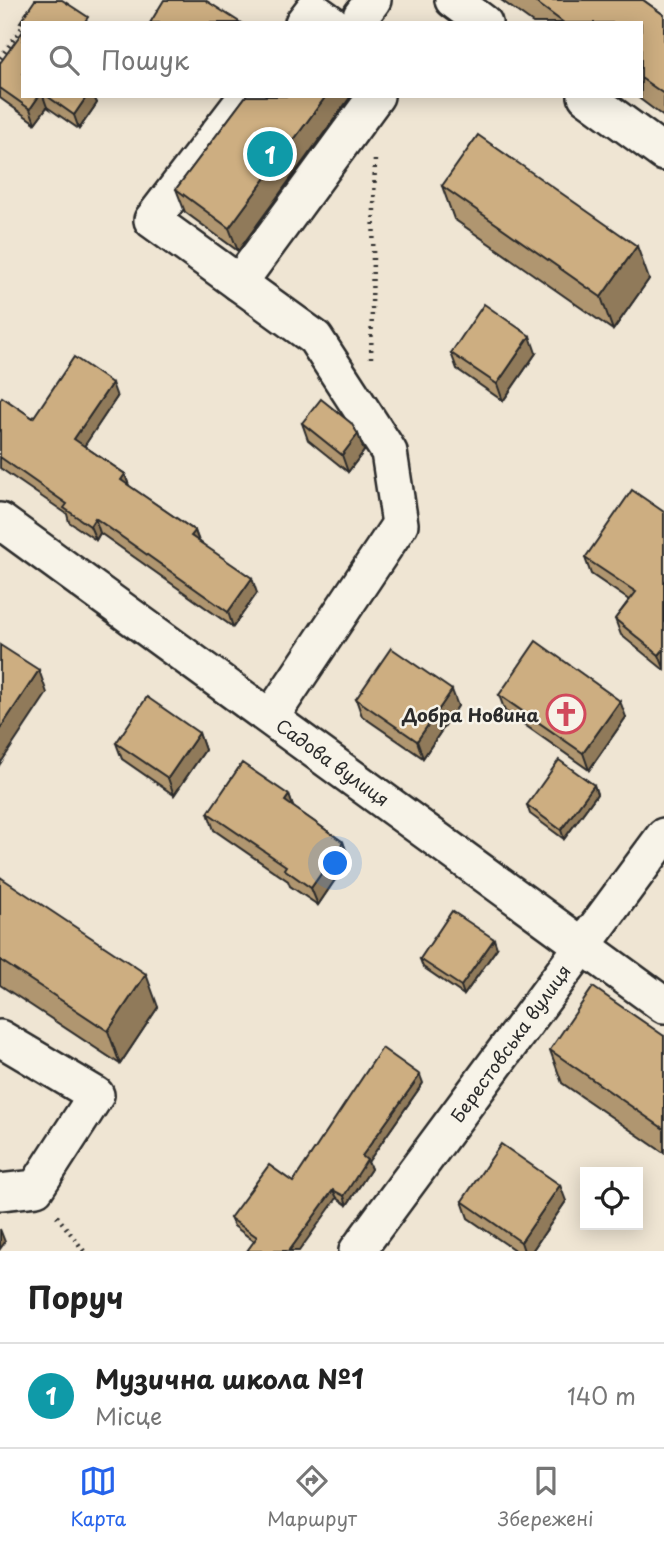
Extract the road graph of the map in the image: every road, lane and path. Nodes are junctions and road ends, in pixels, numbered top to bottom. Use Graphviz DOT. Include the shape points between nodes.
graph roads {
  1 [pos="453,0"];
  2 [pos="355,13"];
  3 [pos="305,21"];
  4 [pos="481,21"];
  5 [pos="21,29"];
  6 [pos="0,58"];
  7 [pos="245,98"];
  8 [pos="375,98"];
  9 [pos="589,98"];
  10 [pos="375,151"];
  11 [pos="664,153"];
  12 [pos="239,283"];
  13 [pos="371,368"];
  14 [pos="0,521"];
  15 [pos="271,717"];
  16 [pos="664,836"];
  17 [pos="583,945"];
  18 [pos="664,1005"];
  19 [pos="0,1038"];
  20 [pos="36,1188"];
  21 [pos="0,1192"];
  22 [pos="85,1251"];
  23 [pos="357,1251"];
  1 -- 4 [label="street"];
  2 -- 3 [label="street" via="313,10"];
  5 -- 6 [label="path"];
  7 -- 12 [label="street" via="152,220"];
  8 -- 12 [label="street"];
  9 -- 11 [label="street"];
  10 -- 13 [label="path"];
  12 -- 15 [label="street" via="315,338 389,452 400,524"];
  14 -- 15 [label="street, Садова вулиця"];
  15 -- 17 [label="street, Садова вулиця"];
  16 -- 17 [label="street, Берестовська вулиця"];
  17 -- 18 [label="street, Садова вулиця"];
  17 -- 23 [label="street, Берестовська вулиця"];
  19 -- 20 [label="street" via="96,1096"];
  20 -- 21 [label="street"];
  20 -- 22 [label="path"];
}
